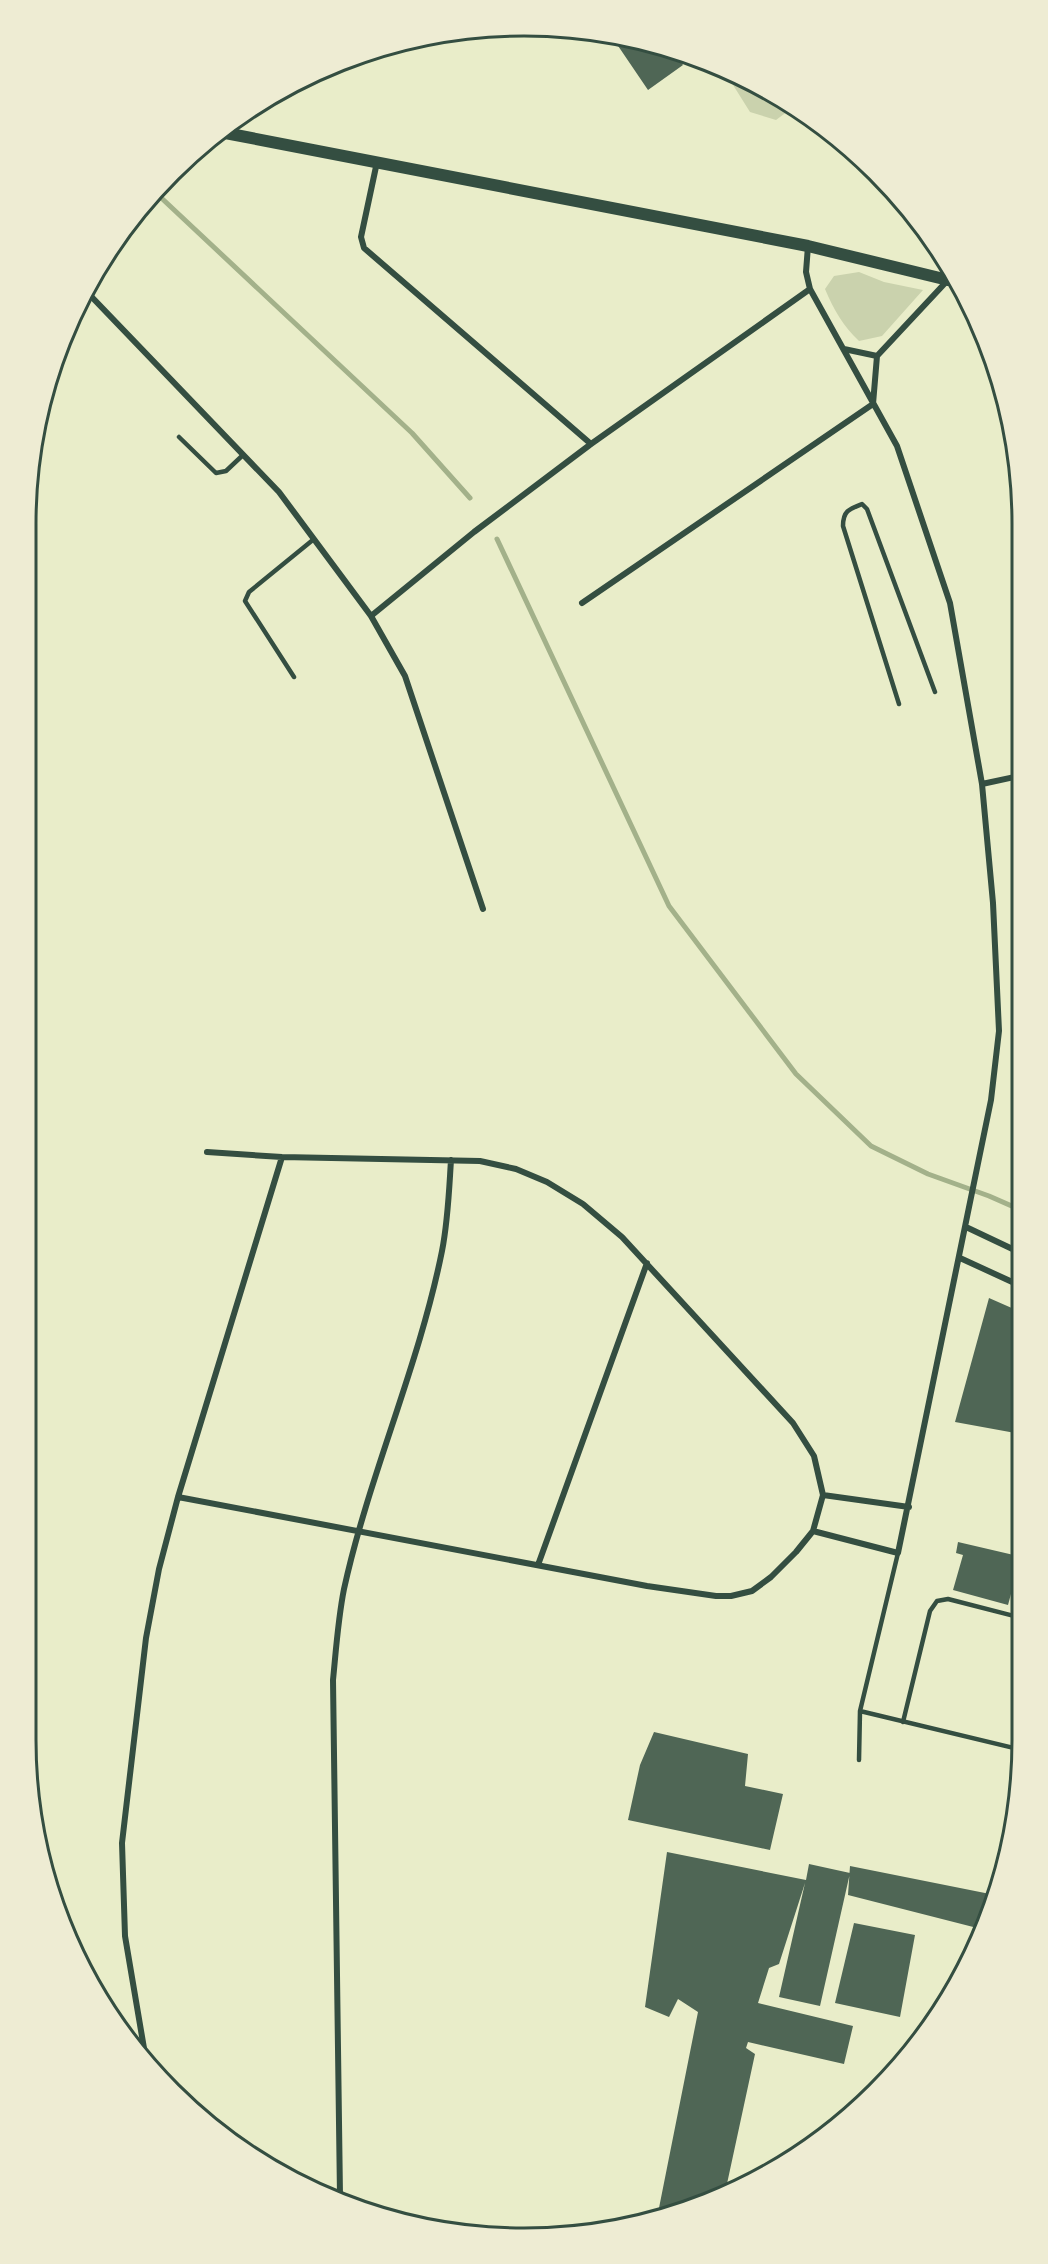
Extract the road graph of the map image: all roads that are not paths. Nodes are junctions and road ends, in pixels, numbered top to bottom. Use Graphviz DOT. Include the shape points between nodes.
graph roads {
  1 [pos="231,134"];
  2 [pos="377,161"];
  3 [pos="808,246"];
  4 [pos="945,277"];
  5 [pos="947,281"];
  6 [pos="810,289"];
  7 [pos="92,297"];
  8 [pos="843,350"];
  9 [pos="877,356"];
  10 [pos="873,404"];
  11 [pos="179,436"];
  12 [pos="591,444"];
  13 [pos="243,455"];
  14 [pos="314,539"];
  15 [pos="582,603"];
  16 [pos="371,616"];
  17 [pos="294,677"];
  18 [pos="935,692"];
  19 [pos="899,704"];
  20 [pos="1012,778"];
  21 [pos="982,784"];
  22 [pos="483,909"];
  23 [pos="207,1152"];
  24 [pos="282,1157"];
  25 [pos="451,1160"];
  26 [pos="966,1227"];
  27 [pos="1012,1249"];
  28 [pos="960,1258"];
  29 [pos="647,1263"];
  30 [pos="1012,1282"];
  31 [pos="823,1495"];
  32 [pos="178,1497"];
  33 [pos="909,1507"];
  34 [pos="359,1531"];
  35 [pos="813,1531"];
  36 [pos="898,1553"];
  37 [pos="538,1565"];
  38 [pos="1012,1615"];
  39 [pos="860,1711"];
  40 [pos="903,1722"];
  41 [pos="1012,1748"];
  42 [pos="859,1760"];
  43 [pos="143,2045"];
  44 [pos="340,2192"];
  1 -- 2 [label="main road"];
  2 -- 3 [label="main road"];
  2 -- 12 [label="street" via="361,237 364,248"];
  3 -- 4 [label="main road"];
  3 -- 6 [label="street" via="806,272"];
  5 -- 9 [label="street"];
  6 -- 8 [label="street"];
  6 -- 12 [label="street"];
  7 -- 13 [label="street"];
  8 -- 9 [label="street"];
  8 -- 10 [label="street"];
  9 -- 10 [label="street"];
  10 -- 15 [label="street"];
  10 -- 21 [label="street" via="897,446 950,603"];
  11 -- 13 [label="lane" via="216,473 226,471"];
  12 -- 16 [label="street"];
  13 -- 14 [label="street" via="279,492"];
  14 -- 16 [label="street"];
  14 -- 17 [label="lane" via="249,592 244,601"];
  16 -- 22 [label="street" via="405,676"];
  18 -- 19 [label="lane" via="862,504 848,509 843,526"];
  20 -- 21 [label="street"];
  21 -- 26 [label="street" via="999,1031 991,1100"];
  23 -- 24 [label="street"];
  24 -- 25 [label="street"];
  24 -- 32 [label="street"];
  25 -- 29 [label="street" via="516,1169 547,1182 583,1204"];
  25 -- 34 [label="street" via="447,1215 432,1294"];
  26 -- 27 [label="street"];
  26 -- 28 [label="street"];
  28 -- 30 [label="street"];
  28 -- 33 [label="street"];
  29 -- 31 [label="street" via="793,1423 814,1456"];
  29 -- 37 [label="street"];
  31 -- 33 [label="street"];
  31 -- 35 [label="street"];
  32 -- 34 [label="street"];
  32 -- 43 [label="street" via="146,1638 122,1843 125,1936"];
  33 -- 36 [label="street"];
  34 -- 37 [label="street"];
  34 -- 44 [label="street" via="344,1591 333,1680"];
  35 -- 36 [label="street"];
  35 -- 37 [label="street" via="771,1576 752,1591 731,1596"];
  36 -- 39 [label="lane"];
  38 -- 40 [label="lane" via="948,1599 937,1601 930,1611"];
  39 -- 40 [label="lane"];
  39 -- 42 [label="lane"];
  40 -- 41 [label="lane"];
}
